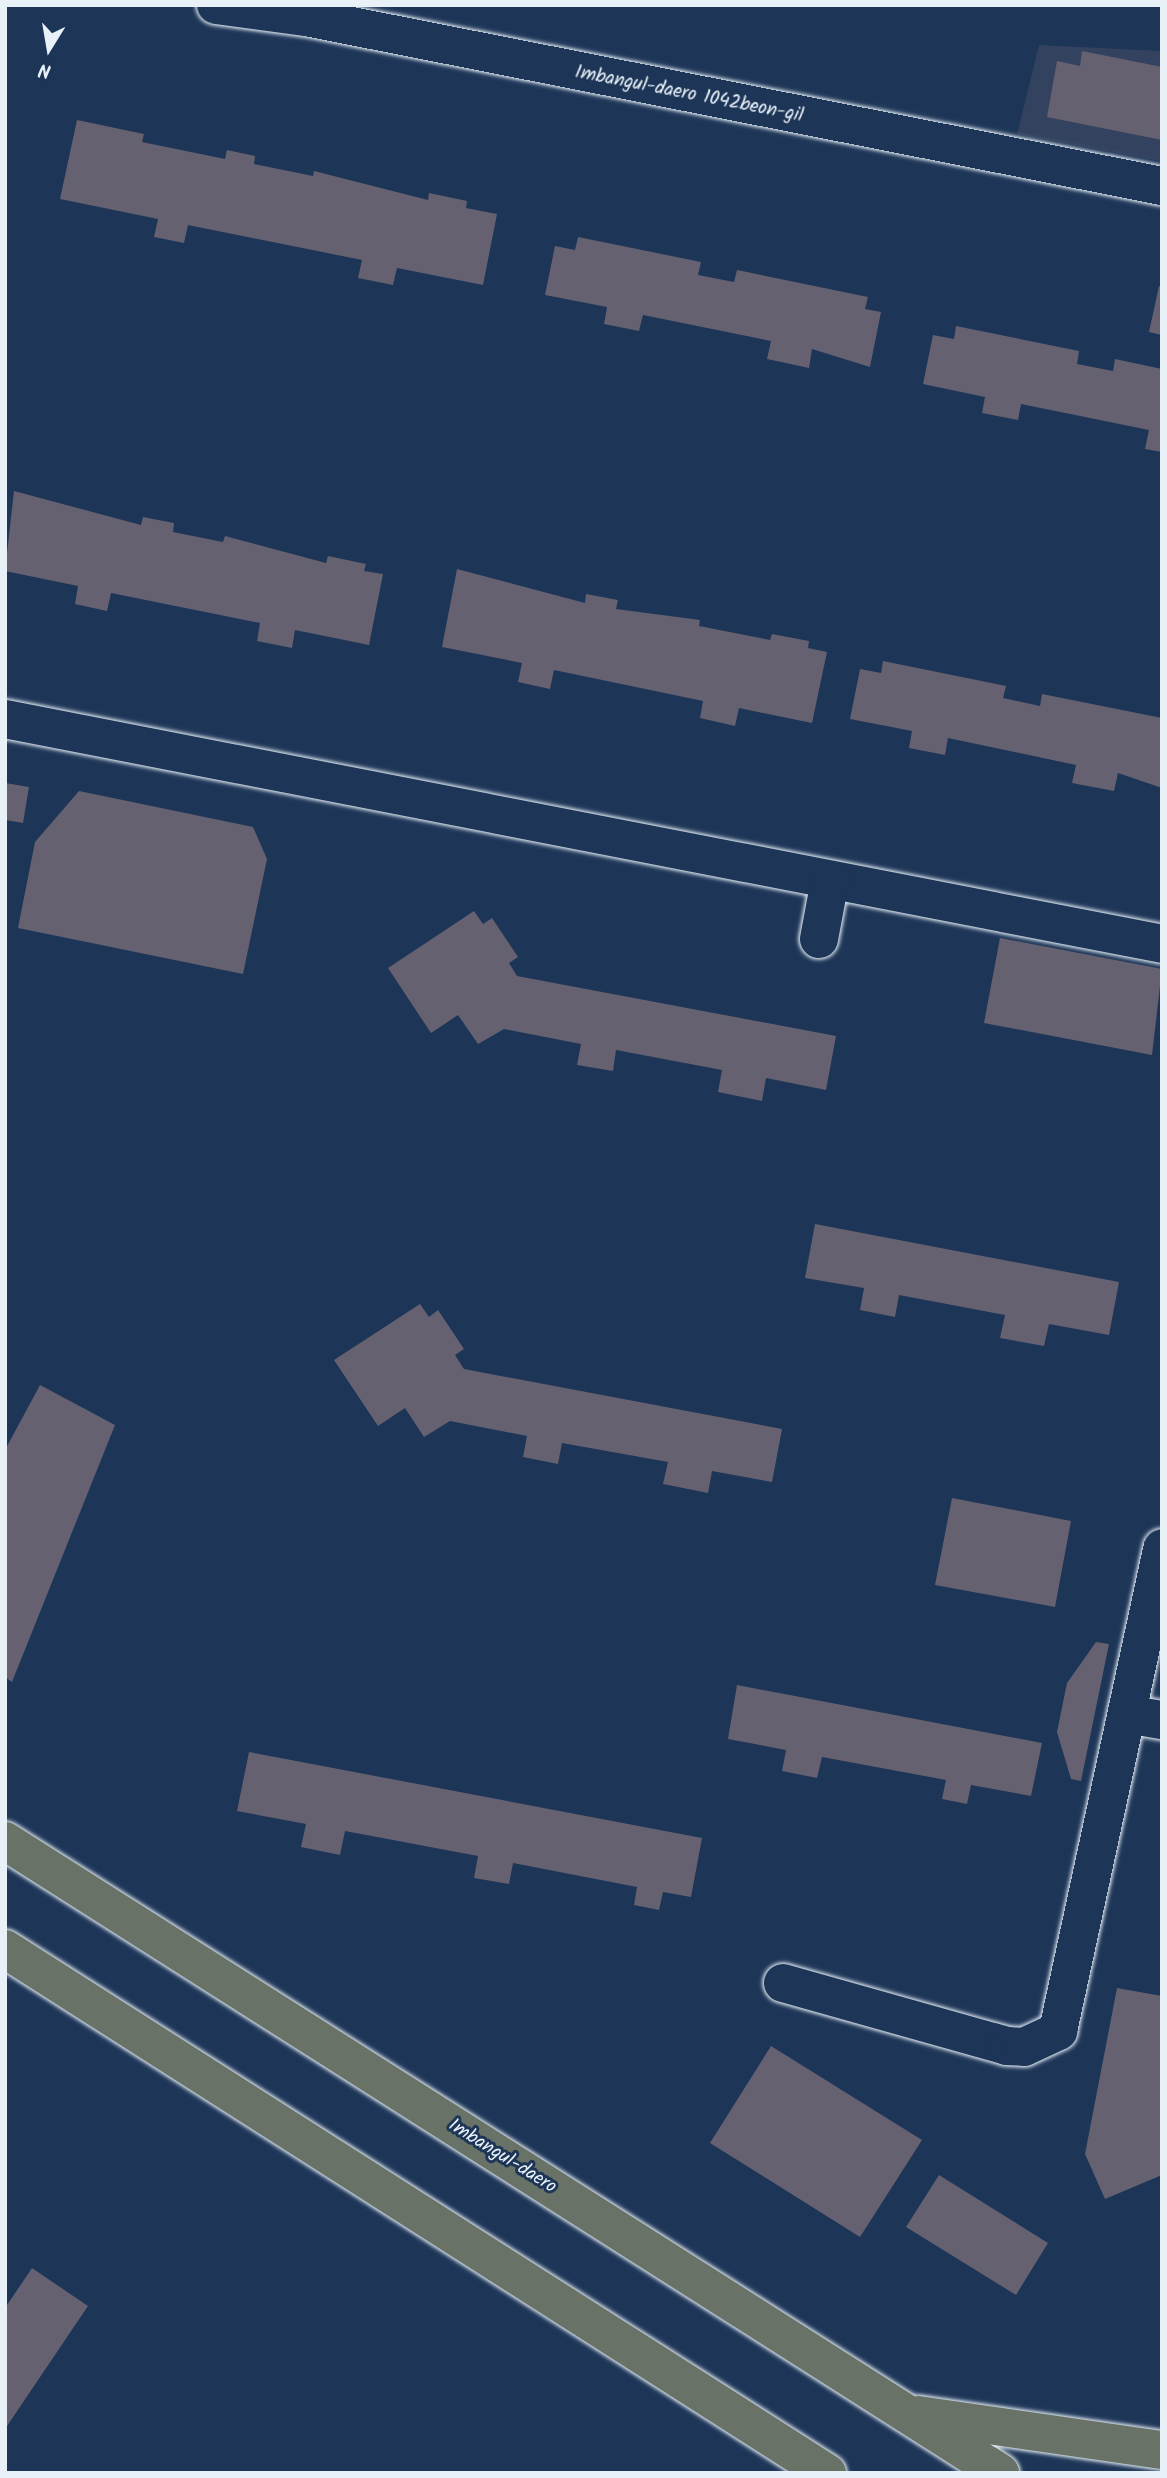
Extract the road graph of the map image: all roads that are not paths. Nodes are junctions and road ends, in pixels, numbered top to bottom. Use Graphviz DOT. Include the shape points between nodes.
graph roads {
  1 [pos="216,5"];
  2 [pos="307,11"];
  3 [pos="1162,186"];
  4 [pos="5,719"];
  5 [pos="830,880"];
  6 [pos="819,939"];
  7 [pos="1162,944"];
  8 [pos="1162,1548"];
  9 [pos="1144,1717"];
  10 [pos="5,1841"];
  11 [pos="5,1949"];
  12 [pos="783,1983"];
  13 [pos="633,2350"];
  14 [pos="905,2414"];
  15 [pos="1162,2450"];
  16 [pos="780,2473"];
  17 [pos="827,2473"];
  18 [pos="1000,2473"];
  1 -- 2 [label="street, Imbangul-daero 1042beon-gil"];
  2 -- 3 [label="street, Imbangul-daero 1042beon-gil"];
  4 -- 5 [label="street"];
  5 -- 6 [label="street"];
  5 -- 7 [label="street"];
  8 -- 9 [label="street"];
  9 -- 12 [label="street" via="1058,2031 1024,2047 1007,2046"];
  10 -- 14 [label="main road, Imbangul-daero"];
  11 -- 13 [label="main road"];
  13 -- 16 [label="main road"];
  13 -- 17 [label="main road"];
  14 -- 15 [label="main road"];
  14 -- 18 [label="main road, Imbangul-daero"];
}
